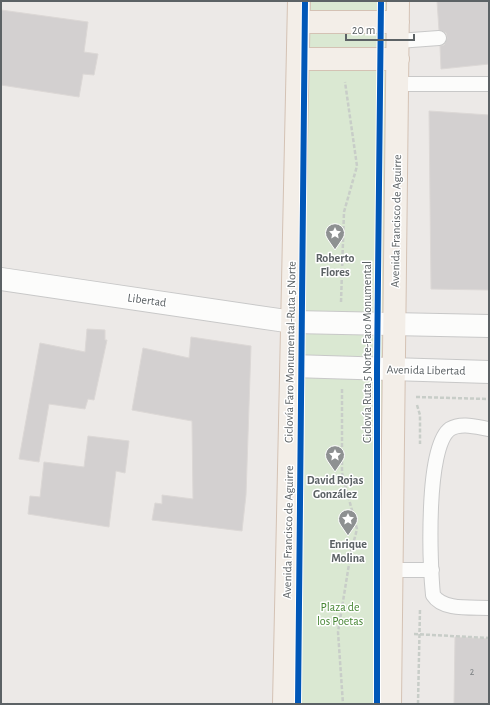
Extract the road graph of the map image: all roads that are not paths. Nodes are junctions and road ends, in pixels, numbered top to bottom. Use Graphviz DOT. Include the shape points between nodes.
graph roads {
  1 [pos="398,1"];
  2 [pos="299,11"];
  3 [pos="439,38"];
  4 [pos="398,41"];
  5 [pos="298,59"];
  6 [pos="397,84"];
  7 [pos="489,84"];
  8 [pos="1,279"];
  9 [pos="293,322"];
  10 [pos="395,325"];
  11 [pos="489,326"];
  12 [pos="292,366"];
  13 [pos="394,370"];
  14 [pos="489,372"];
  15 [pos="489,429"];
  16 [pos="392,570"];
  17 [pos="432,570"];
  18 [pos="489,608"];
  19 [pos="284,704"];
  20 [pos="390,704"];
  1 -- 4 [label="main road, Avenida Francisco de Aguirre"];
  2 -- 4 [label="main road"];
  2 -- 5 [label="main road, Avenida Francisco de Aguirre"];
  3 -- 4 [label="lane"];
  4 -- 5 [label="main road"];
  4 -- 6 [label="main road, Avenida Francisco de Aguirre"];
  5 -- 9 [label="main road, Avenida Francisco de Aguirre"];
  6 -- 7 [label="lane"];
  6 -- 10 [label="main road, Avenida Francisco de Aguirre"];
  8 -- 9 [label="street, Libertad"];
  9 -- 10 [label="street"];
  9 -- 12 [label="main road, Avenida Francisco de Aguirre"];
  10 -- 11 [label="street"];
  10 -- 13 [label="main road, Avenida Francisco de Aguirre"];
  12 -- 13 [label="street, Avenida Libertad"];
  12 -- 19 [label="main road, Avenida Francisco de Aguirre"];
  13 -- 14 [label="street, Avenida Libertad"];
  13 -- 16 [label="main road, Avenida Francisco de Aguirre"];
  15 -- 17 [label="lane" via="460,425 449,430 441,446 437,456 431,500"];
  16 -- 17 [label="lane"];
  16 -- 20 [label="main road, Avenida Francisco de Aguirre"];
  17 -- 18 [label="lane" via="433,595 437,602"];
}
